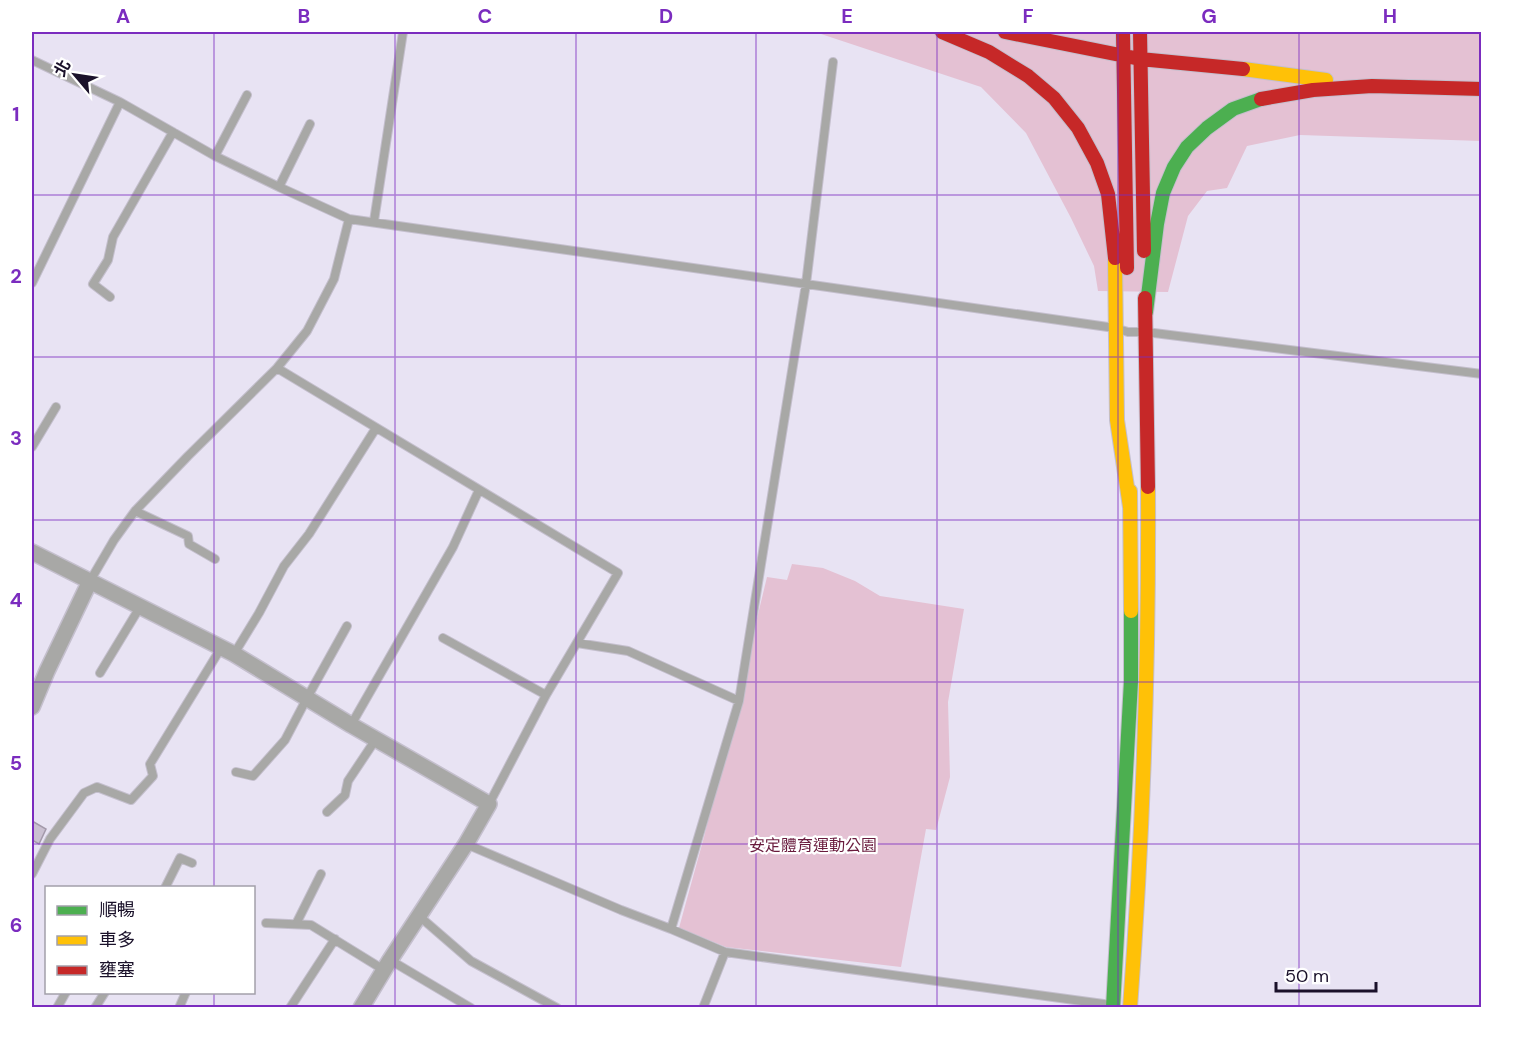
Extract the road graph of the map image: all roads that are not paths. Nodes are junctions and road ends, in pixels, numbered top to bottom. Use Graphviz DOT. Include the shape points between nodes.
graph roads {
  1 [pos="403,32"];
  2 [pos="942,32"];
  3 [pos="1005,32"];
  4 [pos="1123,32"];
  5 [pos="1140,32"];
  6 [pos="1124,56"];
  7 [pos="1140,59"];
  8 [pos="32,60"];
  9 [pos="832,62"];
  10 [pos="1372,86"];
  11 [pos="1482,89"];
  12 [pos="247,95"];
  13 [pos="120,102"];
  14 [pos="310,124"];
  15 [pos="173,132"];
  16 [pos="215,156"];
  17 [pos="279,188"];
  18 [pos="349,219"];
  19 [pos="374,221"];
  20 [pos="32,283"];
  21 [pos="806,284"];
  22 [pos="110,297"];
  23 [pos="1146,312"];
  24 [pos="1122,330"];
  25 [pos="1146,332"];
  26 [pos="278,368"];
  27 [pos="1482,374"];
  28 [pos="56,407"];
  29 [pos="376,428"];
  30 [pos="32,447"];
  31 [pos="479,490"];
  32 [pos="135,512"];
  33 [pos="32,552"];
  34 [pos="215,559"];
  35 [pos="90,581"];
  36 [pos="140,607"];
  37 [pos="347,626"];
  38 [pos="443,638"];
  39 [pos="577,643"];
  40 [pos="227,651"];
  41 [pos="100,674"];
  42 [pos="546,695"];
  43 [pos="307,698"];
  44 [pos="738,701"];
  45 [pos="32,707"];
  46 [pos="351,725"];
  47 [pos="376,739"];
  48 [pos="236,772"];
  49 [pos="489,804"];
  50 [pos="327,812"];
  51 [pos="466,844"];
  52 [pos="192,863"];
  53 [pos="32,874"];
  54 [pos="321,874"];
  55 [pos="166,886"];
  56 [pos="418,916"];
  57 [pos="266,923"];
  58 [pos="296,924"];
  59 [pos="671,929"];
  60 [pos="334,939"];
  61 [pos="725,952"];
  62 [pos="387,965"];
  63 [pos="65,994"];
  64 [pos="104,994"];
  65 [pos="186,994"];
  66 [pos="1113,1006"];
  67 [pos="57,1008"];
  68 [pos="96,1008"];
  69 [pos="179,1008"];
  70 [pos="290,1008"];
  71 [pos="361,1008"];
  72 [pos="471,1008"];
  73 [pos="557,1008"];
  74 [pos="703,1008"];
  75 [pos="1130,1008"];
  1 -- 19 [label="lane"];
  2 -- 24 [label="main road" via="988,52 1028,76 1054,98 1078,128 1108,194"];
  3 -- 6 [label="main road"];
  4 -- 6 [label="main road"];
  5 -- 7 [label="main road"];
  6 -- 7 [label="main road"];
  6 -- 24 [label="main road"];
  7 -- 10 [label="main road"];
  7 -- 23 [label="main road"];
  8 -- 13 [label="lane"];
  9 -- 21 [label="lane"];
  10 -- 11 [label="main road"];
  10 -- 23 [label="main road" via="1313,90 1257,100 1233,109 1187,147 1163,193"];
  12 -- 16 [label="lane"];
  13 -- 15 [label="lane"];
  13 -- 20 [label="lane"];
  14 -- 17 [label="lane"];
  15 -- 16 [label="lane"];
  15 -- 22 [label="lane" via="113,237 108,260 93,284"];
  16 -- 17 [label="lane"];
  17 -- 18 [label="lane"];
  18 -- 19 [label="lane"];
  18 -- 26 [label="lane" via="334,279 307,331"];
  19 -- 21 [label="lane"];
  21 -- 24 [label="lane"];
  21 -- 44 [label="lane"];
  23 -- 25 [label="main road"];
  24 -- 25 [label="lane"];
  24 -- 66 [label="main road" via="1117,420 1130,507 1131,681"];
  25 -- 27 [label="lane"];
  25 -- 75 [label="main road" via="1147,686"];
  26 -- 29 [label="lane"];
  26 -- 32 [label="lane"];
  28 -- 30 [label="lane"];
  29 -- 31 [label="lane"];
  29 -- 40 [label="lane" via="309,534 284,566 259,613"];
  31 -- 39 [label="lane" via="618,573"];
  31 -- 46 [label="lane" via="453,547"];
  32 -- 34 [label="lane" via="188,536 189,544"];
  32 -- 35 [label="lane"];
  33 -- 35 [label="street"];
  35 -- 36 [label="street"];
  35 -- 45 [label="street"];
  36 -- 40 [label="street"];
  36 -- 41 [label="lane"];
  37 -- 43 [label="lane"];
  38 -- 42 [label="lane"];
  39 -- 42 [label="lane"];
  39 -- 44 [label="lane" via="628,651"];
  40 -- 43 [label="street"];
  40 -- 53 [label="lane" via="150,764 153,776 131,800 97,787 84,793 50,839"];
  42 -- 49 [label="lane"];
  43 -- 46 [label="street"];
  43 -- 48 [label="lane" via="285,740 253,776"];
  44 -- 59 [label="lane"];
  46 -- 47 [label="street"];
  47 -- 49 [label="street"];
  47 -- 50 [label="lane" via="348,781 345,795"];
  49 -- 51 [label="street"];
  51 -- 56 [label="street"];
  51 -- 59 [label="lane"];
  52 -- 55 [label="lane" via="180,858"];
  54 -- 58 [label="lane"];
  56 -- 62 [label="street"];
  56 -- 73 [label="lane" via="471,961"];
  57 -- 58 [label="lane"];
  58 -- 60 [label="lane" via="311,925"];
  59 -- 61 [label="lane"];
  60 -- 62 [label="lane"];
  60 -- 70 [label="lane"];
  61 -- 66 [label="lane"];
  61 -- 74 [label="lane"];
  62 -- 71 [label="street"];
  62 -- 72 [label="lane"];
  63 -- 67 [label="lane"];
  64 -- 68 [label="lane"];
  65 -- 69 [label="lane"];
  66 -- 75 [label="lane"];
}
